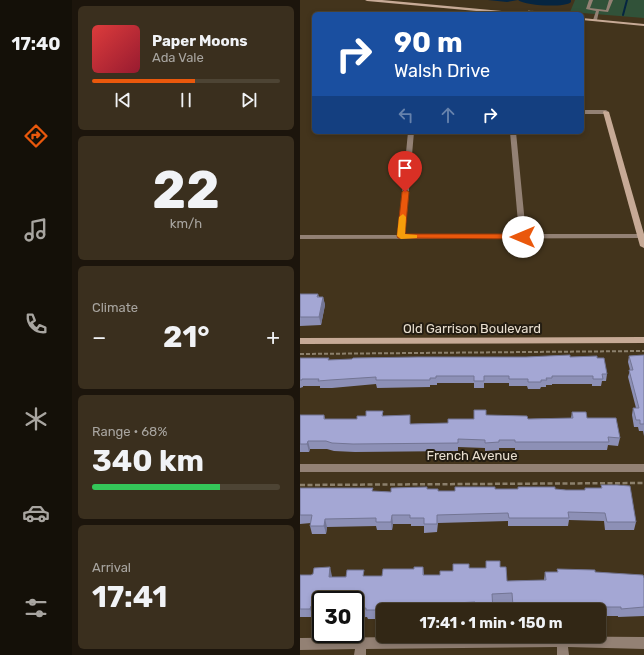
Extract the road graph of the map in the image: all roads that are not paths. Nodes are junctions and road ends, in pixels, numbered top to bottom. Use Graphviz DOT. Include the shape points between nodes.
graph roads {
  1 [pos="367,0"];
  2 [pos="591,0"];
  3 [pos="611,0"];
  4 [pos="598,10"];
  5 [pos="502,12"];
  6 [pos="584,19"];
  7 [pos="595,20"];
  8 [pos="644,24"];
  9 [pos="584,112"];
  10 [pos="411,134"];
  11 [pos="513,134"];
  12 [pos="401,236"];
  13 [pos="641,236"];
  14 [pos="300,237"];
  15 [pos="523,237"];
  16 [pos="644,246"];
  17 [pos="644,340"];
  18 [pos="300,341"];
  19 [pos="300,468"];
  20 [pos="644,468"];
  21 [pos="606,642"];
  22 [pos="361,643"];
  23 [pos="364,643"];
  24 [pos="376,643"];
  25 [pos="562,643"];
  26 [pos="644,643"];
  27 [pos="300,644"];
  28 [pos="360,655"];
  29 [pos="563,655"];
  1 -- 5 [label="street"];
  2 -- 4 [label="lane" via="588,9"];
  3 -- 4 [label="lane" via="608,11"];
  4 -- 7 [label="lane"];
  6 -- 7 [label="street"];
  7 -- 8 [label="street"];
  9 -- 13 [label="street" via="606,112"];
  10 -- 12 [label="street"];
  11 -- 15 [label="street"];
  12 -- 14 [label="street"];
  12 -- 15 [label="street"];
  13 -- 15 [label="street"];
  13 -- 16 [label="street"];
  17 -- 18 [label="street, Old Garrison Boulevard"];
  19 -- 20 [label="street, French Avenue"];
  21 -- 26 [label="street"];
  22 -- 27 [label="street"];
  22 -- 28 [label="street"];
  23 -- 24 [label="street"];
  25 -- 29 [label="street"];
}
